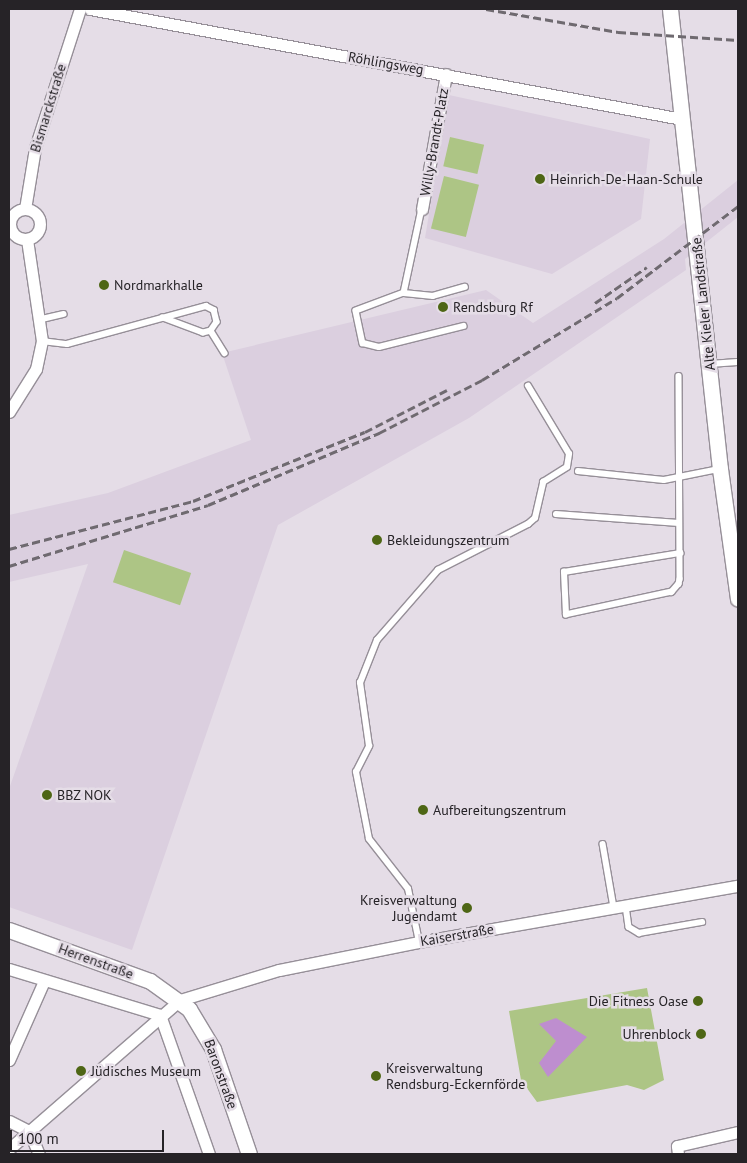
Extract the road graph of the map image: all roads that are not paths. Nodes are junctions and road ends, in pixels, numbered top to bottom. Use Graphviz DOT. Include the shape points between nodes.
graph roads {
  1 [pos="80,9"];
  2 [pos="90,9"];
  3 [pos="670,9"];
  4 [pos="446,74"];
  5 [pos="682,119"];
  6 [pos="26,209"];
  7 [pos="422,209"];
  8 [pos="10,228"];
  9 [pos="27,239"];
  10 [pos="465,287"];
  11 [pos="404,293"];
  12 [pos="63,314"];
  13 [pos="163,318"];
  14 [pos="42,319"];
  15 [pos="463,326"];
  16 [pos="211,331"];
  17 [pos="42,342"];
  18 [pos="225,352"];
  19 [pos="738,362"];
  20 [pos="710,364"];
  21 [pos="679,376"];
  22 [pos="528,386"];
  23 [pos="9,412"];
  24 [pos="720,469"];
  25 [pos="578,471"];
  26 [pos="680,476"];
  27 [pos="556,514"];
  28 [pos="679,523"];
  29 [pos="680,553"];
  30 [pos="738,599"];
  31 [pos="603,844"];
  32 [pos="738,886"];
  33 [pos="620,907"];
  34 [pos="702,922"];
  35 [pos="9,930"];
  36 [pos="419,942"];
  37 [pos="9,969"];
  38 [pos="44,981"];
  39 [pos="180,1000"];
  40 [pos="160,1016"];
  41 [pos="9,1060"];
  42 [pos="9,1121"];
  43 [pos="29,1131"];
  44 [pos="738,1132"];
  45 [pos="9,1149"];
  46 [pos="39,1154"];
  47 [pos="207,1154"];
  48 [pos="249,1154"];
  49 [pos="678,1154"];
  1 -- 6 [label="street, Bismarckstraße" via="35,148"];
  2 -- 4 [label="street, Röhlingsweg"];
  3 -- 5 [label="street, Alte Kieler Landstraße"];
  4 -- 5 [label="street, Röhlingsweg" via="657,118"];
  4 -- 7 [label="street, Willy-Brandt-Platz"];
  5 -- 20 [label="street, Alte Kieler Landstraße"];
  6 -- 8 [label="street" via="14,214"];
  6 -- 9 [label="street" via="37,215 40,224 38,232"];
  7 -- 11 [label="lane"];
  8 -- 9 [label="street" via="15,235"];
  9 -- 14 [label="street"];
  10 -- 11 [label="lane" via="433,296"];
  11 -- 15 [label="lane" via="356,311 363,343 379,347"];
  12 -- 14 [label="lane"];
  13 -- 16 [label="lane" via="203,333"];
  13 -- 16 [label="lane" via="206,304 214,310 217,322"];
  13 -- 17 [label="lane" via="67,344"];
  14 -- 17 [label="street"];
  16 -- 18 [label="lane"];
  17 -- 23 [label="street" via="36,369"];
  19 -- 20 [label="lane"];
  20 -- 24 [label="street, Alte Kieler Landstraße"];
  21 -- 26 [label="lane"];
  22 -- 36 [label="lane" via="569,454 568,467 543,482 535,518 528,524 438,570 377,640 360,683 369,746 356,772 369,839 399,872 408,889"];
  24 -- 26 [label="lane"];
  24 -- 30 [label="street, Alte Kieler Landstraße"];
  25 -- 26 [label="lane" via="664,480"];
  26 -- 28 [label="lane"];
  27 -- 28 [label="lane"];
  28 -- 29 [label="lane"];
  29 -- 29 [label="lane" via="680,579 672,592 566,615 564,572"];
  31 -- 33 [label="lane"];
  32 -- 33 [label="street, Kaiserstraße"];
  33 -- 34 [label="lane" via="629,927 640,933"];
  33 -- 36 [label="street, Kaiserstraße"];
  35 -- 39 [label="street, Herrenstraße" via="150,981"];
  36 -- 39 [label="street, Kaiserstraße" via="279,970"];
  37 -- 38 [label="street"];
  38 -- 40 [label="street"];
  38 -- 41 [label="street"];
  39 -- 40 [label="street"];
  39 -- 48 [label="street, Baronstraße" via="210,1043"];
  40 -- 43 [label="street"];
  40 -- 47 [label="street"];
  42 -- 43 [label="street"];
  43 -- 45 [label="street"];
  43 -- 46 [label="street"];
  44 -- 49 [label="street" via="677,1146"];
}
